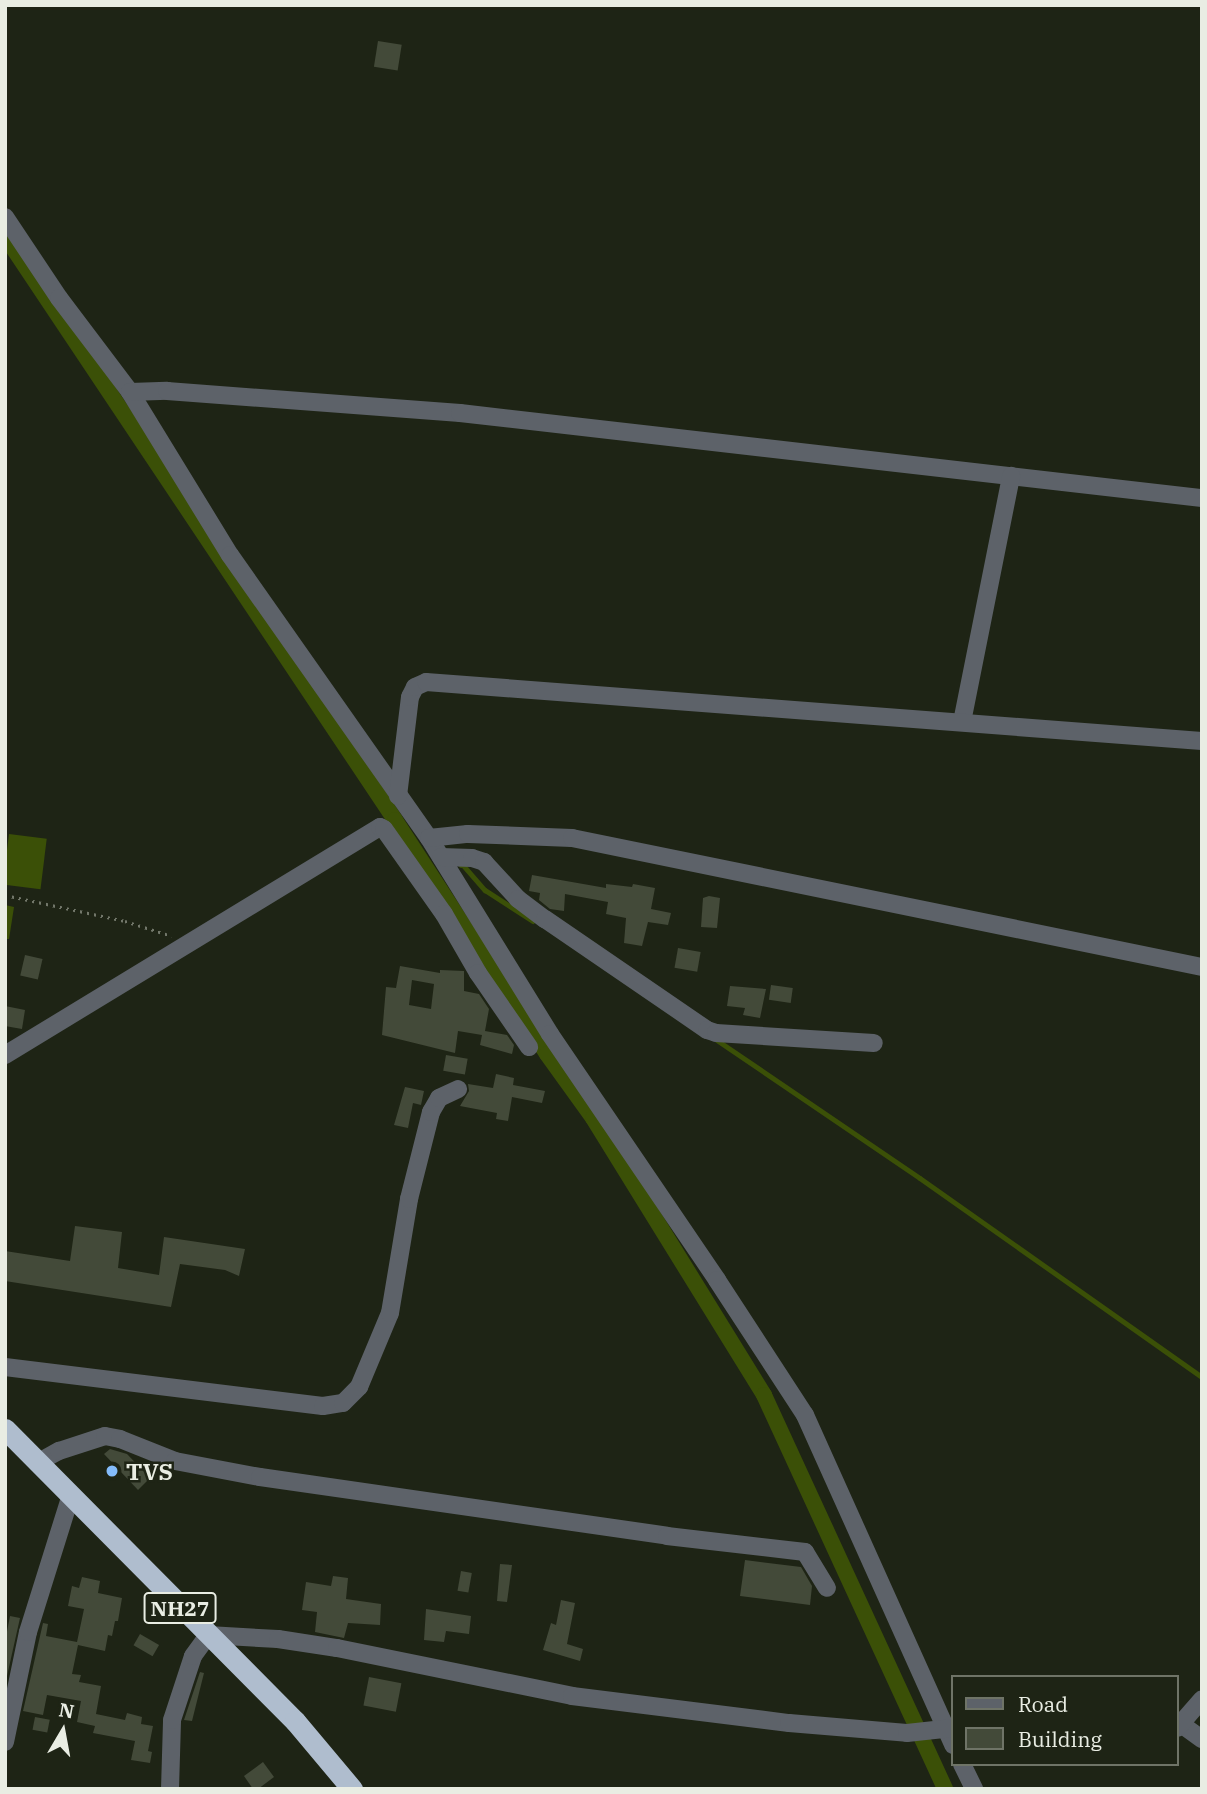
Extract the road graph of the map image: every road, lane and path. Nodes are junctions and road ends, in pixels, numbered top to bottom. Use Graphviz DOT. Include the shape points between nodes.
graph roads {
  1 [pos="5,217"];
  2 [pos="130,392"];
  3 [pos="1011,476"];
  4 [pos="1202,498"];
  5 [pos="962,722"];
  6 [pos="1202,741"];
  7 [pos="398,796"];
  8 [pos="429,838"];
  9 [pos="441,857"];
  10 [pos="5,895"];
  11 [pos="467,900"];
  12 [pos="444,914"];
  13 [pos="190,943"];
  14 [pos="1202,967"];
  15 [pos="874,1043"];
  16 [pos="529,1048"];
  17 [pos="5,1055"];
  18 [pos="458,1089"];
  19 [pos="5,1367"];
  20 [pos="5,1429"];
  21 [pos="37,1463"];
  22 [pos="70,1498"];
  23 [pos="827,1588"];
  24 [pos="208,1635"];
  25 [pos="1202,1699"];
  26 [pos="1179,1726"];
  27 [pos="950,1727"];
  28 [pos="1202,1739"];
  29 [pos="5,1742"];
  30 [pos="963,1766"];
  31 [pos="170,1789"];
  32 [pos="352,1789"];
  33 [pos="974,1789"];
  1 -- 2 [label="street"];
  2 -- 3 [label="street" via="460,413"];
  2 -- 7 [label="street" via="230,555"];
  3 -- 4 [label="street"];
  3 -- 5 [label="street"];
  5 -- 6 [label="street"];
  5 -- 7 [label="street" via="426,682 415,687 410,697"];
  7 -- 8 [label="street"];
  8 -- 9 [label="street"];
  8 -- 14 [label="street" via="468,834 572,838"];
  9 -- 11 [label="street"];
  9 -- 15 [label="street" via="484,862 518,899 707,1030"];
  10 -- 13 [label="path" via="125,921"];
  11 -- 12 [label="street"];
  11 -- 27 [label="street" via="563,1055 805,1415"];
  12 -- 13 [label="street" via="380,827"];
  12 -- 16 [label="street"];
  13 -- 17 [label="street"];
  18 -- 19 [label="street" via="439,1098 430,1111 409,1199 390,1313 359,1387 343,1404 311,1405"];
  20 -- 21 [label="highway, NH27"];
  21 -- 22 [label="highway, NH27"];
  21 -- 23 [label="street" via="105,1436 175,1461 260,1477 805,1552"];
  22 -- 24 [label="highway, NH27"];
  22 -- 29 [label="street" via="28,1632"];
  24 -- 27 [label="street" via="337,1647 572,1696 789,1723 907,1733"];
  24 -- 31 [label="street" via="193,1656 172,1720"];
  24 -- 32 [label="highway, NH27" via="295,1721"];
  25 -- 26 [label="street"];
  26 -- 28 [label="street"];
  30 -- 33 [label="street"];
}
